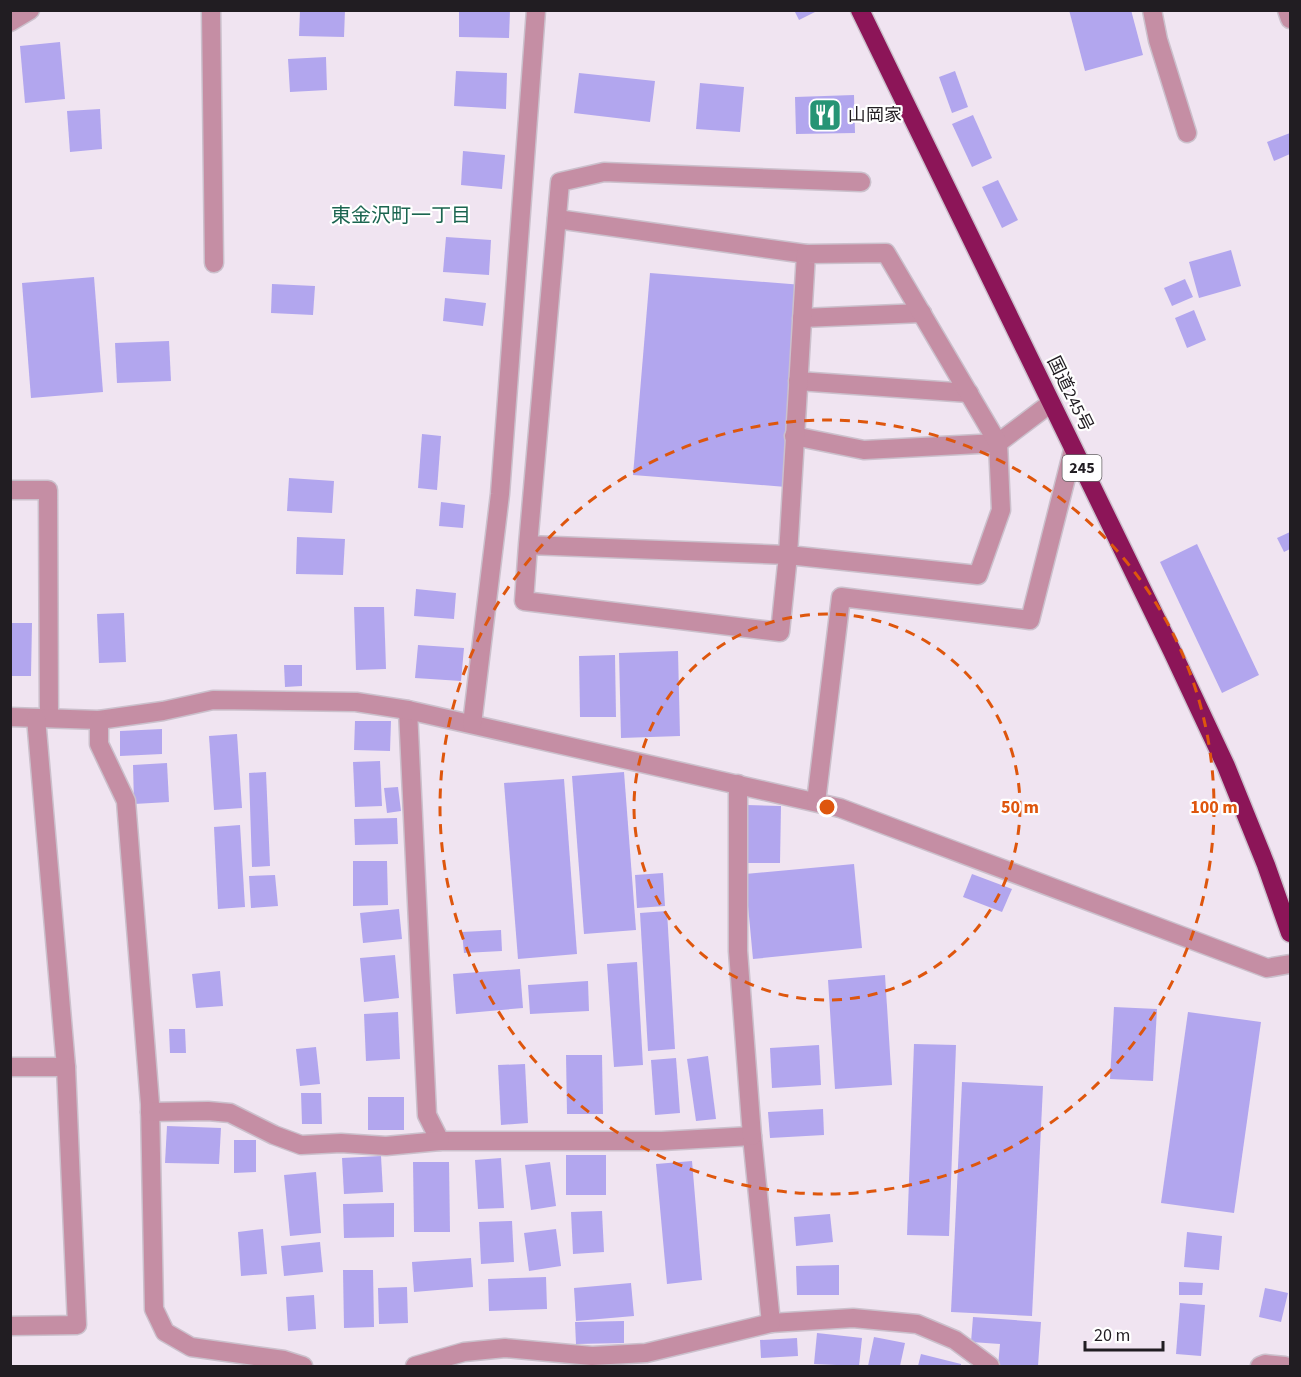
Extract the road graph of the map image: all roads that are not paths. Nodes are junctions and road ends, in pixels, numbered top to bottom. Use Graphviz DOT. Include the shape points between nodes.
graph roads {
  1 [pos="30,10"];
  2 [pos="211,10"];
  3 [pos="536,10"];
  4 [pos="860,10"];
  5 [pos="1152,10"];
  6 [pos="1287,10"];
  7 [pos="1290,19"];
  8 [pos="10,22"];
  9 [pos="1187,133"];
  10 [pos="861,182"];
  11 [pos="557,219"];
  12 [pos="806,254"];
  13 [pos="214,263"];
  14 [pos="922,313"];
  15 [pos="802,318"];
  16 [pos="798,381"];
  17 [pos="969,393"];
  18 [pos="1051,404"];
  19 [pos="794,436"];
  20 [pos="998,443"];
  21 [pos="1074,450"];
  22 [pos="10,490"];
  23 [pos="528,545"];
  24 [pos="788,555"];
  25 [pos="408,710"];
  26 [pos="10,717"];
  27 [pos="42,718"];
  28 [pos="99,720"];
  29 [pos="472,724"];
  30 [pos="738,784"];
  31 [pos="816,802"];
  32 [pos="1290,933"];
  33 [pos="1290,964"];
  34 [pos="10,1067"];
  35 [pos="66,1067"];
  36 [pos="150,1112"];
  37 [pos="752,1136"];
  38 [pos="440,1141"];
  39 [pos="771,1323"];
  40 [pos="10,1326"];
  41 [pos="213,1358"];
  42 [pos="303,1366"];
  43 [pos="415,1366"];
  44 [pos="990,1366"];
  45 [pos="1260,1366"];
  46 [pos="1285,1366"];
  1 -- 8 [label="street"];
  2 -- 13 [label="street"];
  3 -- 29 [label="street" via="500,494"];
  4 -- 18 [label="highway, 国道245号 / 245"];
  5 -- 9 [label="street"];
  6 -- 7 [label="street"];
  10 -- 11 [label="street" via="604,172 560,182"];
  11 -- 12 [label="street"];
  11 -- 23 [label="street"];
  12 -- 14 [label="street" via="886,253"];
  12 -- 15 [label="street"];
  14 -- 15 [label="street"];
  14 -- 17 [label="street"];
  15 -- 16 [label="street"];
  16 -- 17 [label="street"];
  16 -- 19 [label="street"];
  17 -- 20 [label="street"];
  18 -- 20 [label="street"];
  18 -- 21 [label="highway, 国道245号 / 245"];
  19 -- 20 [label="street" via="864,450"];
  19 -- 24 [label="street"];
  20 -- 24 [label="street" via="1001,510 978,575"];
  21 -- 31 [label="street" via="1030,620 841,597"];
  21 -- 32 [label="highway, 国道245号 / 245" via="1226,766"];
  22 -- 27 [label="street" via="48,490"];
  23 -- 24 [label="street"];
  23 -- 24 [label="street" via="524,601 780,632"];
  25 -- 28 [label="street" via="356,702 213,700"];
  25 -- 29 [label="street"];
  25 -- 38 [label="street" via="428,1115"];
  26 -- 27 [label="street"];
  27 -- 28 [label="street"];
  27 -- 35 [label="street"];
  28 -- 36 [label="street" via="99,744 126,801"];
  29 -- 30 [label="street"];
  30 -- 31 [label="street"];
  30 -- 37 [label="street" via="738,951"];
  31 -- 33 [label="street" via="1267,968"];
  34 -- 35 [label="street"];
  35 -- 40 [label="street" via="77,1325"];
  36 -- 38 [label="street" via="231,1113 301,1144 386,1146"];
  36 -- 41 [label="street" via="154,1309 165,1332"];
  37 -- 38 [label="street" via="662,1141"];
  37 -- 39 [label="street"];
  39 -- 43 [label="street" via="646,1353 592,1356 505,1348 464,1352"];
  39 -- 44 [label="street" via="853,1318 917,1324 955,1340"];
  41 -- 42 [label="street" via="284,1360"];
  45 -- 46 [label="street"];
}
